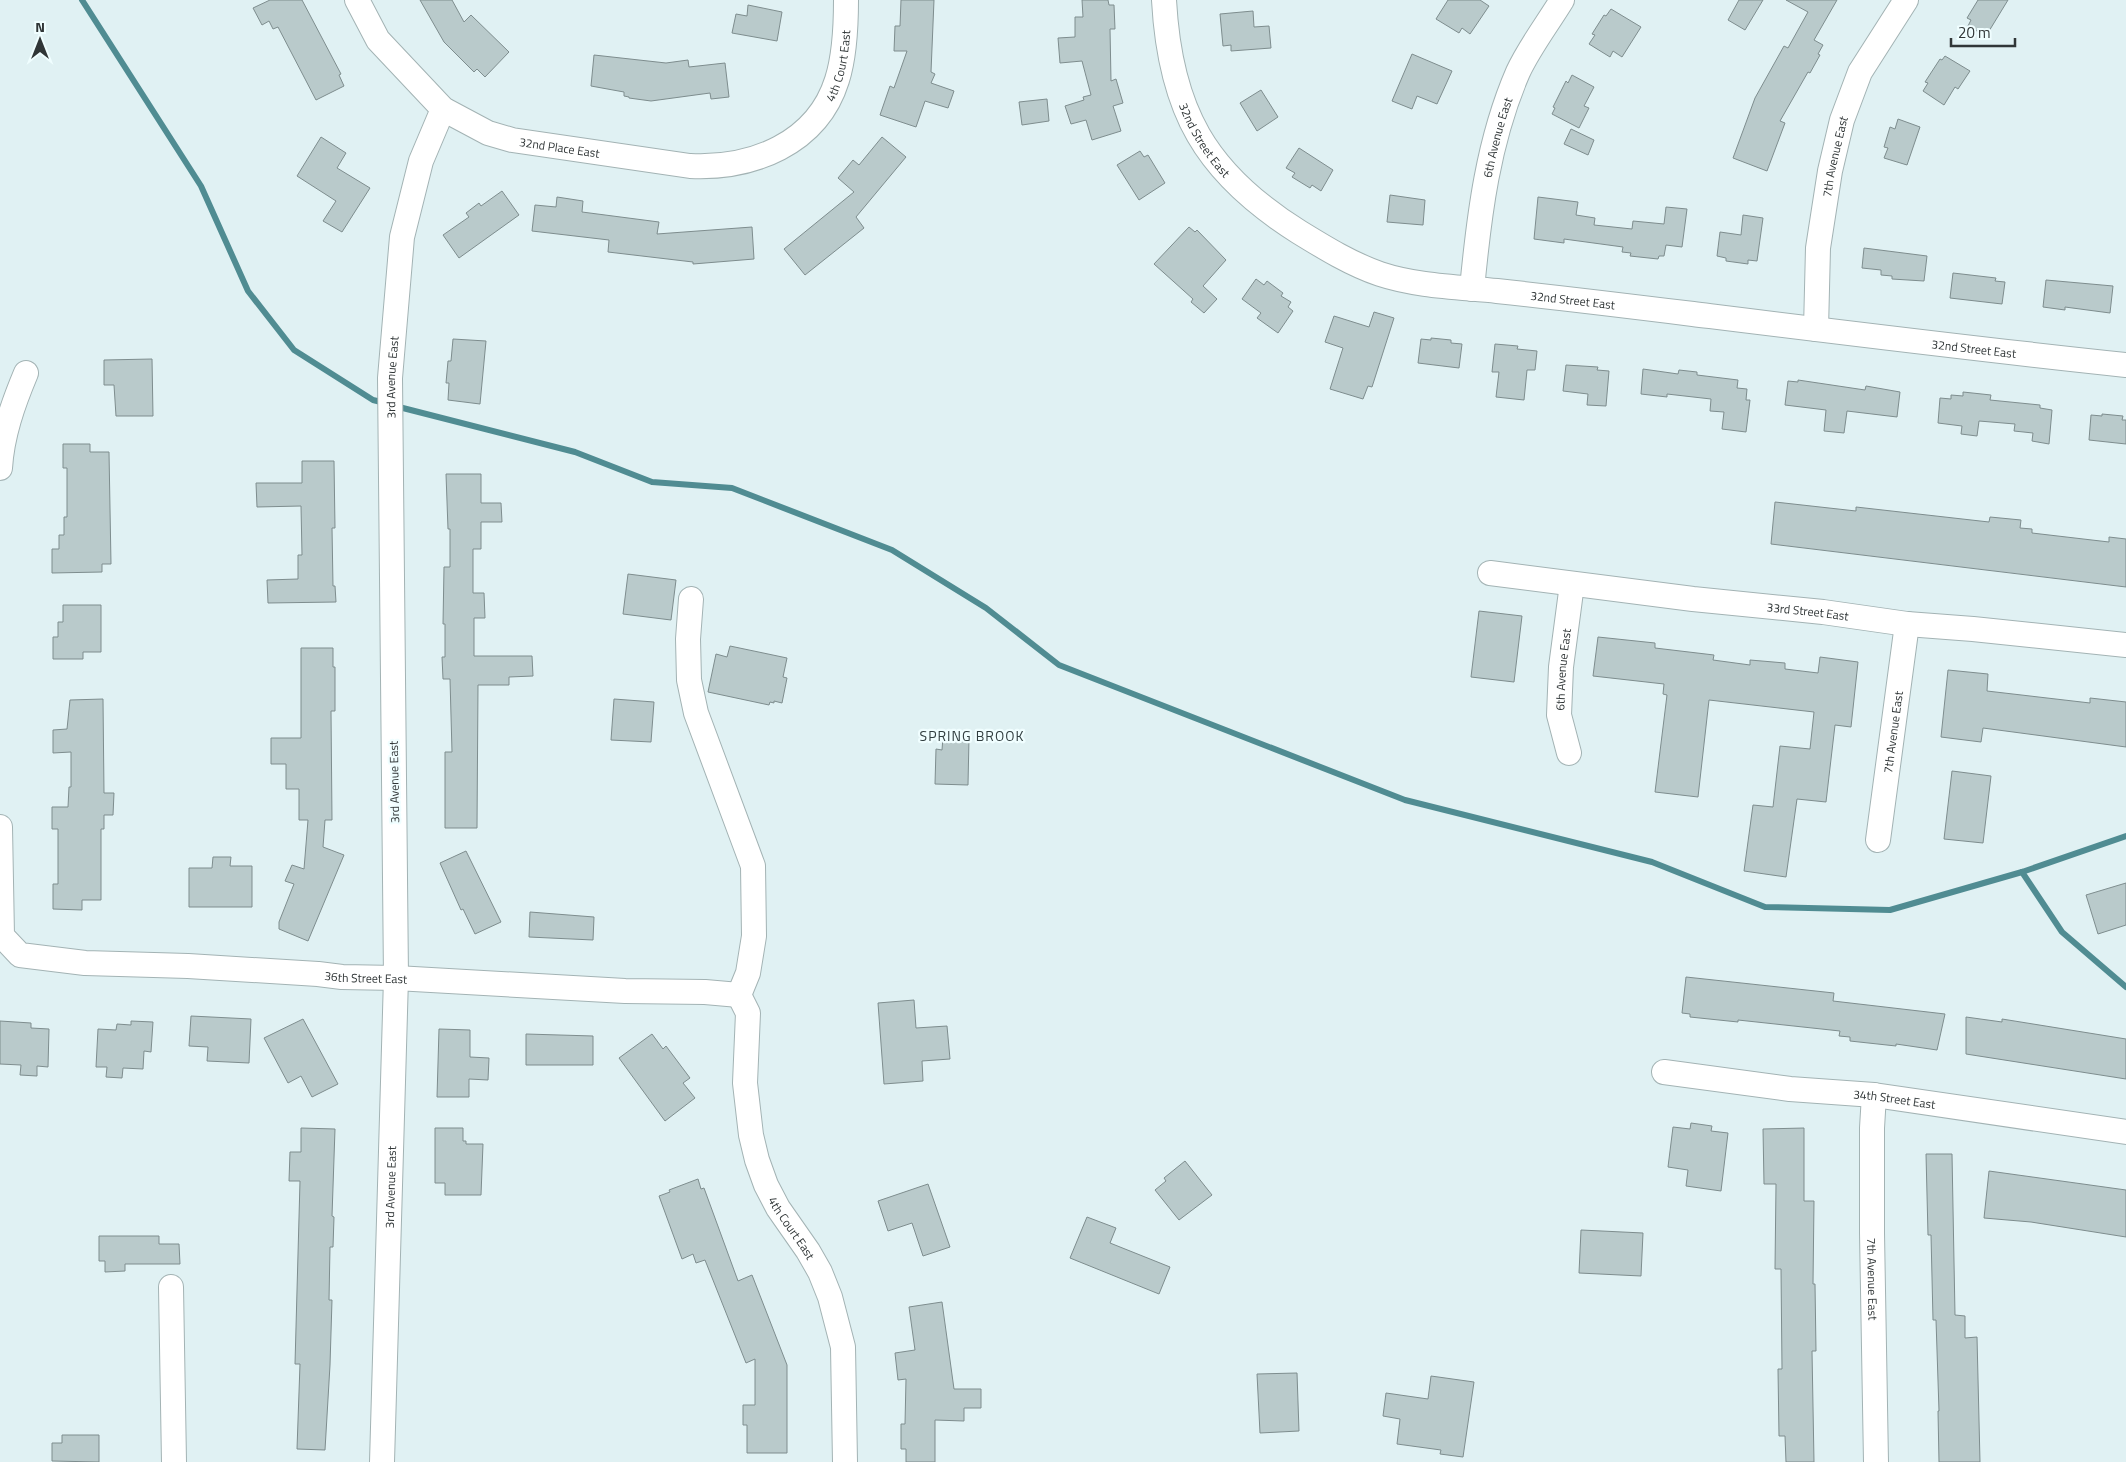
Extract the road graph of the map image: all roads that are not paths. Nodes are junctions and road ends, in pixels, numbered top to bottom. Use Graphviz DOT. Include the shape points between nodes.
graph roads {
  1 [pos="357,0"];
  2 [pos="846,0"];
  3 [pos="1562,0"];
  4 [pos="1906,0"];
  5 [pos="1164,6"];
  6 [pos="443,109"];
  7 [pos="811,125"];
  8 [pos="1472,289"];
  9 [pos="1816,329"];
  10 [pos="2126,365"];
  11 [pos="26,373"];
  12 [pos="0,468"];
  13 [pos="1490,573"];
  14 [pos="1572,584"];
  15 [pos="690,600"];
  16 [pos="1907,624"];
  17 [pos="2126,645"];
  18 [pos="1569,753"];
  19 [pos="0,827"];
  20 [pos="1878,840"];
  21 [pos="396,978"];
  22 [pos="739,995"];
  23 [pos="1664,1072"];
  24 [pos="1874,1094"];
  25 [pos="2126,1132"];
  26 [pos="171,1286"];
  27 [pos="174,1462"];
  28 [pos="382,1462"];
  29 [pos="845,1462"];
  30 [pos="1876,1462"];
  1 -- 6 [label="street, 32nd Place East" via="378,40"];
  2 -- 7 [label="street, 4th Court East" via="843,55 837,80 827,104"];
  3 -- 8 [label="street, 6th Avenue East" via="1518,71 1492,143 1479,219"];
  4 -- 9 [label="street, 7th Avenue East" via="1860,72 1842,120 1818,248"];
  5 -- 8 [label="street, 32nd Street East" via="1170,61 1185,111 1197,134 1228,176 1288,225 1332,253 1364,268 1398,278"];
  6 -- 7 [label="street, 32nd Place East" via="488,133 512,140 716,167 767,154 790,142"];
  6 -- 21 [label="street, 3rd Avenue East" via="421,161 402,237 390,378"];
  8 -- 9 [label="street, 32nd Street East"];
  9 -- 10 [label="street, 32nd Street East"];
  11 -- 12 [label="street" via="13,405"];
  13 -- 14 [label="street, 33rd Street East"];
  14 -- 16 [label="street, 33rd Street East"];
  14 -- 18 [label="street, 6th Avenue East" via="1561,667 1559,716"];
  15 -- 22 [label="street" via="689,680 696,713 753,866 754,936 748,973"];
  16 -- 17 [label="street, 33rd Street East"];
  16 -- 20 [label="street, 7th Avenue East"];
  19 -- 21 [label="street, 36th Street East" via="2,936 20,955 85,963"];
  21 -- 22 [label="street, 36th Street East"];
  21 -- 28 [label="street, 3rd Avenue East"];
  22 -- 29 [label="street, 4th Court East" via="748,1013 745,1083 756,1160 778,1208 820,1272 843,1347"];
  23 -- 24 [label="street, 34th Street East" via="1790,1088"];
  24 -- 25 [label="street, 34th Street East"];
  24 -- 30 [label="street, 7th Avenue East" via="1872,1233"];
  26 -- 27 [label="street"];
}
